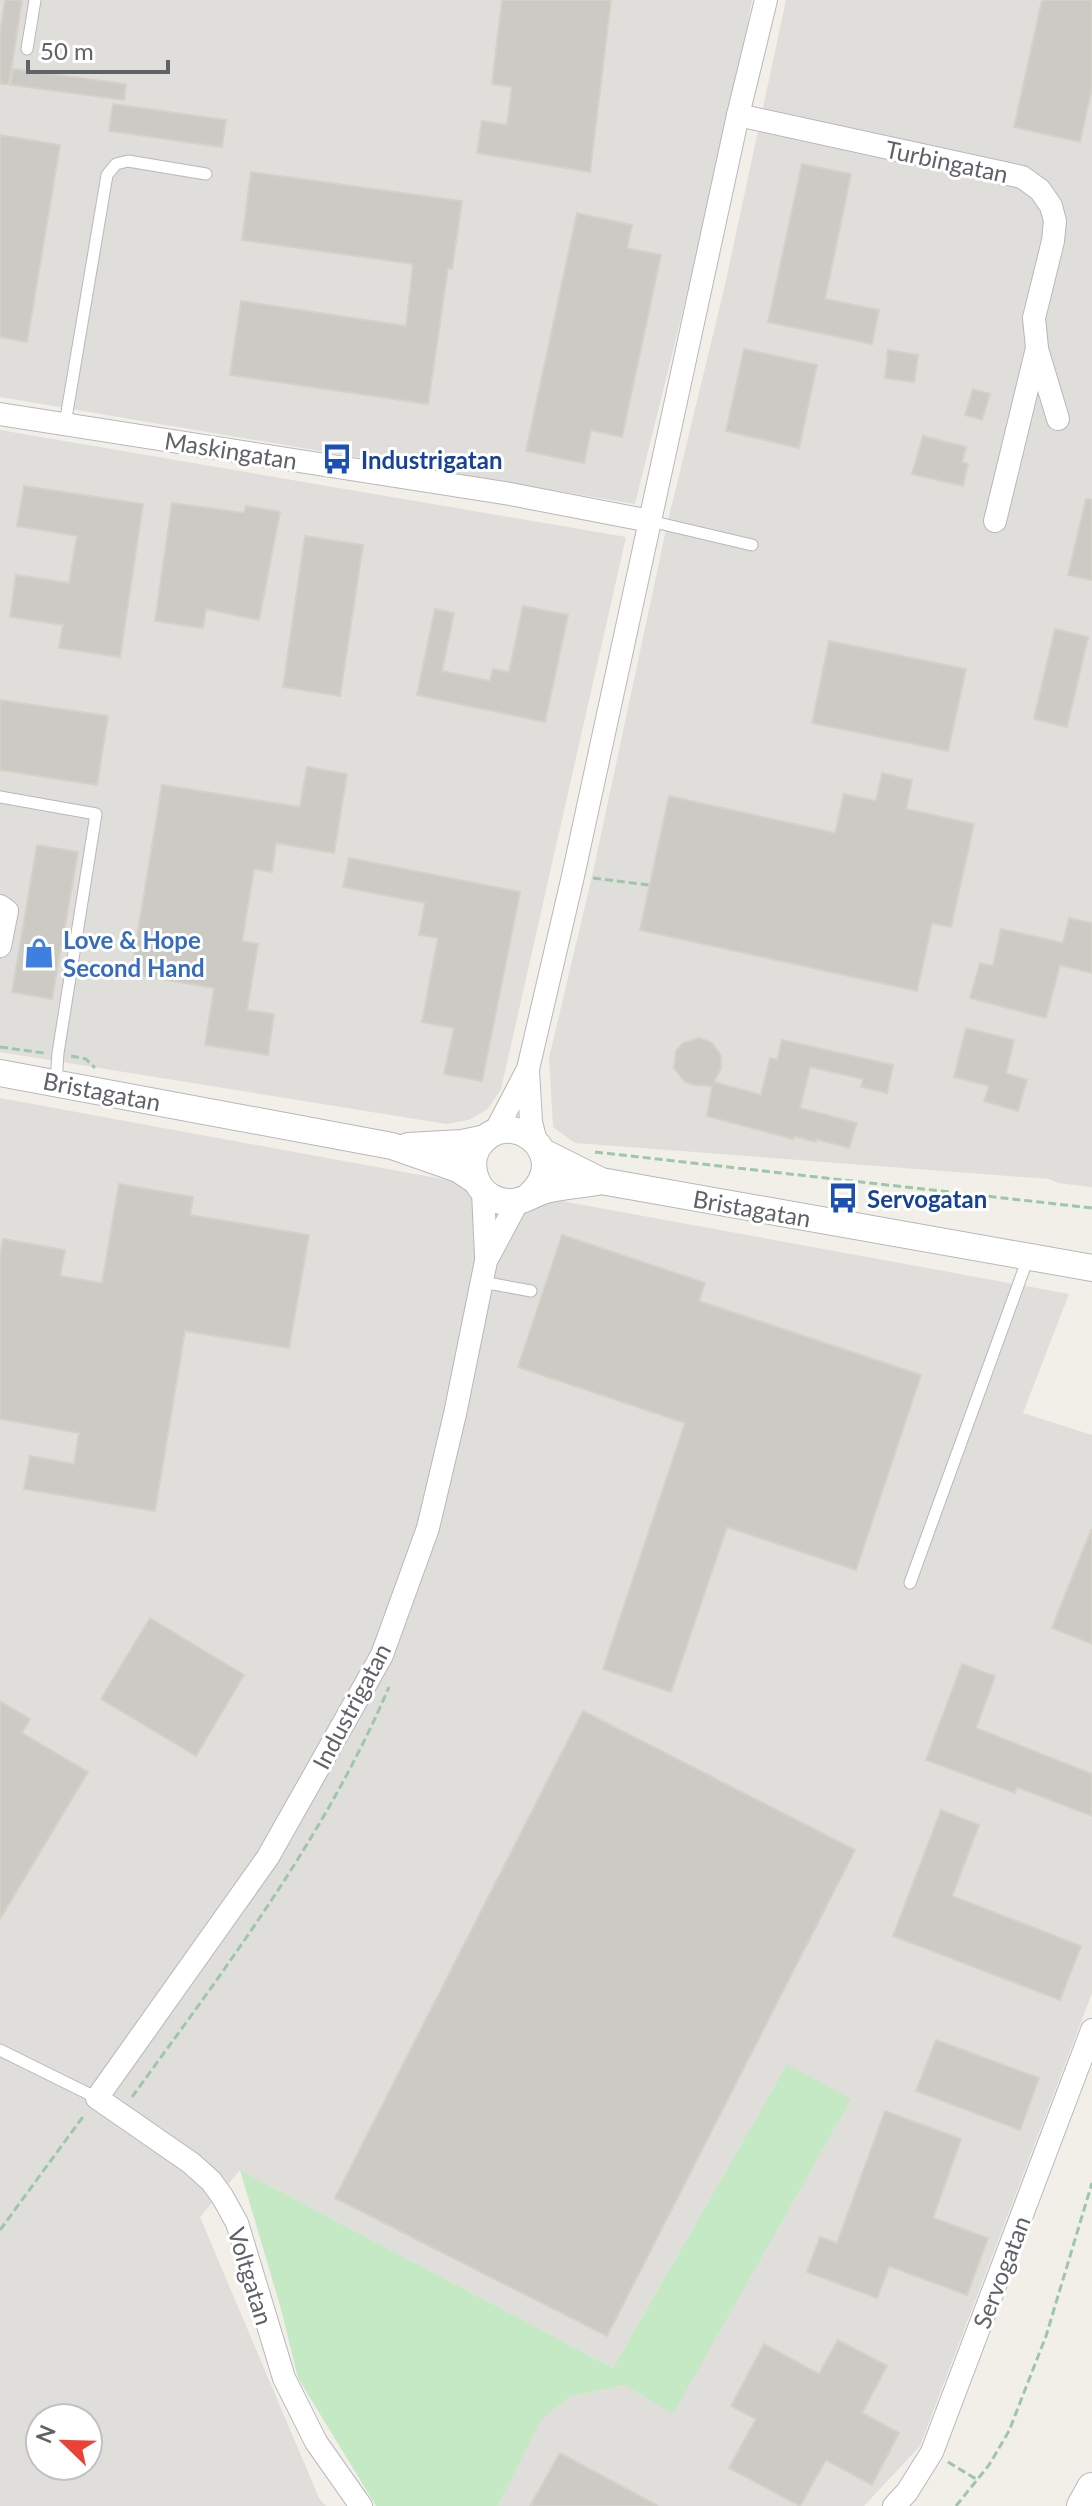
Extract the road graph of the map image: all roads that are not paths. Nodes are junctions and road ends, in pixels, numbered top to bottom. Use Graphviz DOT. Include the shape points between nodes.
graph roads {
  1 [pos="35,0"];
  2 [pos="766,0"];
  3 [pos="27,49"];
  4 [pos="738,115"];
  5 [pos="206,174"];
  6 [pos="1037,348"];
  7 [pos="0,414"];
  8 [pos="1058,419"];
  9 [pos="65,424"];
  10 [pos="650,521"];
  11 [pos="995,521"];
  12 [pos="752,545"];
  13 [pos="0,797"];
  14 [pos="0,906"];
  15 [pos="0,946"];
  16 [pos="528,1069"];
  17 [pos="0,1073"];
  18 [pos="56,1081"];
  19 [pos="491,1135"];
  20 [pos="392,1146"];
  21 [pos="539,1147"];
  22 [pos="601,1181"];
  23 [pos="479,1186"];
  24 [pos="523,1199"];
  25 [pos="1028,1258"];
  26 [pos="1092,1268"];
  27 [pos="484,1272"];
  28 [pos="531,1291"];
  29 [pos="910,1583"];
  30 [pos="1092,2030"];
  31 [pos="0,2050"];
  32 [pos="97,2098"];
  33 [pos="1092,2488"];
  34 [pos="361,2506"];
  35 [pos="894,2506"];
  36 [pos="1082,2506"];
  1 -- 3 [label="lane"];
  2 -- 4 [label="street"];
  4 -- 6 [label="street, Turbingatan" via="1022,177 1040,190 1055,221 1034,318"];
  4 -- 10 [label="street"];
  5 -- 9 [label="lane" via="128,161 116,164 107,175"];
  6 -- 8 [label="street, Turbingatan"];
  6 -- 11 [label="street, Turbingatan"];
  7 -- 9 [label="street, Maskingatan"];
  9 -- 10 [label="street, Maskingatan"];
  10 -- 12 [label="lane"];
  10 -- 16 [label="street"];
  13 -- 18 [label="lane" via="96,814"];
  14 -- 15 [label="street" via="7,911"];
  16 -- 19 [label="street"];
  16 -- 21 [label="street" via="531,1122"];
  17 -- 18 [label="street, Bristagatan"];
  18 -- 20 [label="street, Bristagatan"];
  19 -- 20 [label="street, Bristagatan" via="449,1144"];
  19 -- 21 [label="street, Bristagatan" via="517,1130"];
  19 -- 23 [label="street" via="474,1156"];
  20 -- 23 [label="street, Bristagatan" via="458,1169"];
  21 -- 22 [label="street, Bristagatan"];
  21 -- 24 [label="street" via="546,1164 544,1177"];
  22 -- 24 [label="street, Bristagatan" via="548,1189"];
  22 -- 25 [label="street, Bristagatan"];
  23 -- 24 [label="street, Bristagatan" via="493,1199"];
  23 -- 27 [label="street, Industrigatan"];
  24 -- 27 [label="street, Industrigatan"];
  25 -- 26 [label="street, Bristagatan"];
  25 -- 29 [label="lane"];
  27 -- 28 [label="lane"];
  27 -- 32 [label="street, Industrigatan" via="428,1528 382,1655 268,1857"];
  30 -- 35 [label="street, Servogatan" via="932,2452"];
  31 -- 32 [label="lane, Voltgatan"];
  32 -- 34 [label="street, Voltgatan" via="191,2163 222,2196 237,2223 284,2378 316,2442"];
  33 -- 36 [label="main road"];
}
